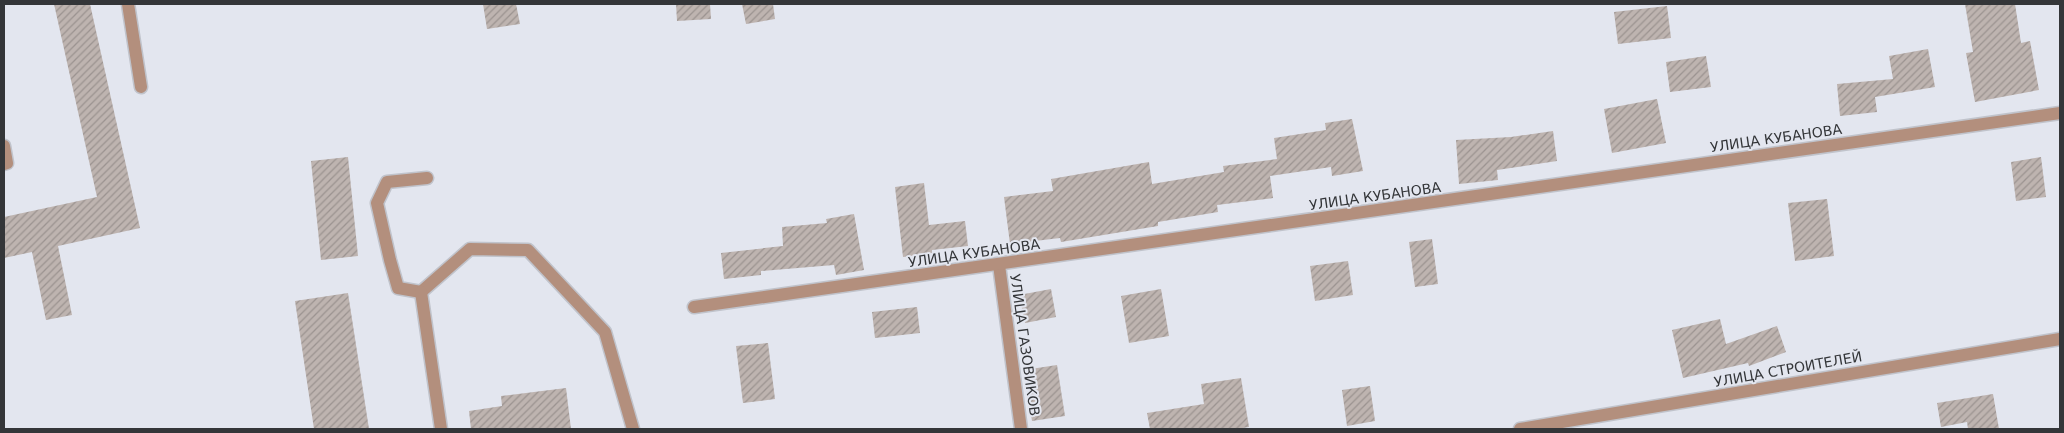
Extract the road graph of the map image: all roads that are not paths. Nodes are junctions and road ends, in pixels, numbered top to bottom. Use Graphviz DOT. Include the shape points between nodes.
graph roads {
  1 [pos="128,4"];
  2 [pos="141,87"];
  3 [pos="2060,113"];
  4 [pos="4,146"];
  5 [pos="4,164"];
  6 [pos="427,178"];
  7 [pos="999,264"];
  8 [pos="421,292"];
  9 [pos="694,307"];
  10 [pos="2060,339"];
  11 [pos="441,429"];
  12 [pos="633,429"];
  13 [pos="1021,429"];
  14 [pos="1520,429"];
  1 -- 2 [label="street"];
  3 -- 7 [label="street, УЛИЦА КУБАНОВА"];
  4 -- 5 [label="street" via="7,163"];
  6 -- 8 [label="street" via="387,182 377,203 398,288"];
  7 -- 9 [label="street, УЛИЦА КУБАНОВА"];
  7 -- 13 [label="street, УЛИЦА ГАЗОВИКОВ"];
  8 -- 11 [label="street"];
  8 -- 12 [label="street" via="470,249 528,250 605,332"];
  10 -- 14 [label="street, УЛИЦА СТРОИТЕЛЕЙ"];
}
